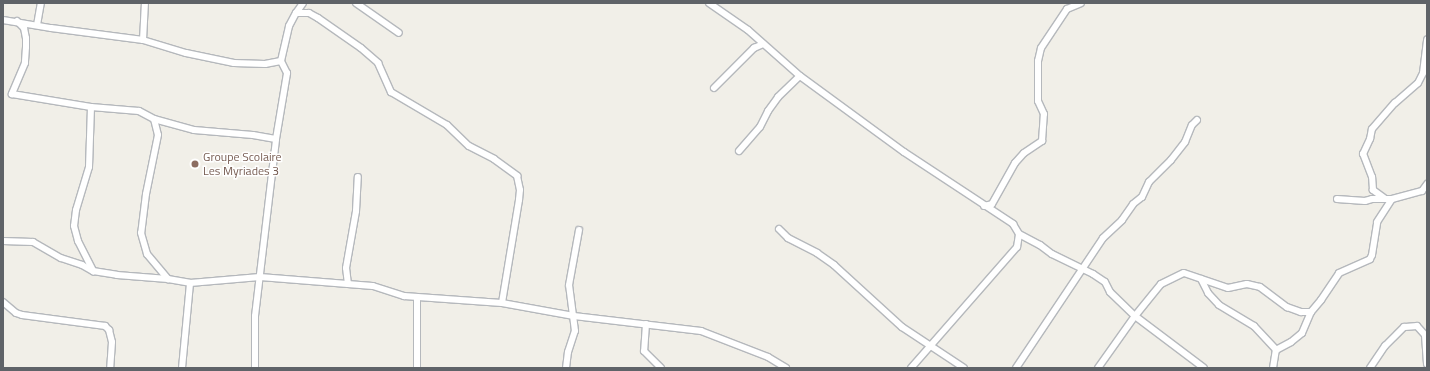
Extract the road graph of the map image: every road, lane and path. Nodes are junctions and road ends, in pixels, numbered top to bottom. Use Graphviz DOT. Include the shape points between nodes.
graph roads {
  1 [pos="41,3"];
  2 [pos="145,3"];
  3 [pos="303,3"];
  4 [pos="356,3"];
  5 [pos="709,3"];
  6 [pos="1080,3"];
  7 [pos="296,13"];
  8 [pos="3,20"];
  9 [pos="16,21"];
  10 [pos="37,25"];
  11 [pos="399,33"];
  12 [pos="1427,39"];
  13 [pos="143,40"];
  14 [pos="763,44"];
  15 [pos="281,61"];
  16 [pos="800,76"];
  17 [pos="714,88"];
  18 [pos="91,107"];
  19 [pos="154,120"];
  20 [pos="1197,120"];
  21 [pos="276,139"];
  22 [pos="739,151"];
  23 [pos="358,177"];
  24 [pos="1427,184"];
  25 [pos="1384,198"];
  26 [pos="1337,199"];
  27 [pos="1392,199"];
  28 [pos="984,206"];
  29 [pos="779,229"];
  30 [pos="579,230"];
  31 [pos="1019,234"];
  32 [pos="3,241"];
  33 [pos="1082,270"];
  34 [pos="93,271"];
  35 [pos="260,277"];
  36 [pos="168,279"];
  37 [pos="1201,279"];
  38 [pos="190,283"];
  39 [pos="348,284"];
  40 [pos="417,297"];
  41 [pos="3,302"];
  42 [pos="502,303"];
  43 [pos="1311,312"];
  44 [pos="574,316"];
  45 [pos="1135,316"];
  46 [pos="646,324"];
  47 [pos="930,346"];
  48 [pos="1276,350"];
  49 [pos="1427,364"];
  50 [pos="110,368"];
  51 [pos="182,368"];
  52 [pos="255,368"];
  53 [pos="417,368"];
  54 [pos="566,368"];
  55 [pos="661,368"];
  56 [pos="786,368"];
  57 [pos="911,368"];
  58 [pos="964,368"];
  59 [pos="1016,368"];
  60 [pos="1098,368"];
  61 [pos="1204,368"];
  62 [pos="1274,368"];
  63 [pos="1370,368"];
  1 -- 10 [label="street"];
  2 -- 13 [label="street"];
  3 -- 7 [label="street"];
  4 -- 11 [label="street"];
  5 -- 14 [label="street" via="748,30"];
  6 -- 28 [label="street" via="1068,9 1041,48 1038,61 1038,101 1044,114 1042,141 1024,153 1015,163 992,204"];
  7 -- 15 [label="street" via="289,26"];
  7 -- 42 [label="street" via="309,13 361,48 378,63 391,92 447,125 469,146 494,159 517,176 520,195"];
  8 -- 9 [label="street"];
  9 -- 10 [label="street"];
  9 -- 18 [label="street" via="24,28 26,47 25,63 12,94"];
  10 -- 13 [label="street"];
  12 -- 25 [label="street" via="1418,83 1395,103 1372,129 1363,154 1372,177 1373,190"];
  13 -- 15 [label="street" via="186,53 234,63 265,64"];
  14 -- 16 [label="street"];
  14 -- 17 [label="street" via="754,48"];
  15 -- 21 [label="street" via="287,73"];
  16 -- 22 [label="street" via="778,97 760,127"];
  16 -- 28 [label="street" via="904,152"];
  18 -- 19 [label="street" via="139,111"];
  18 -- 34 [label="street" via="89,167 76,210 74,226 78,241"];
  19 -- 21 [label="street" via="194,130"];
  19 -- 36 [label="street" via="158,135 141,233 147,254"];
  20 -- 33 [label="street" via="1185,142 1150,182 1142,197 1103,238"];
  21 -- 35 [label="street"];
  23 -- 39 [label="street" via="356,211 346,268"];
  24 -- 27 [label="street" via="1422,191"];
  25 -- 26 [label="street" via="1365,201"];
  25 -- 27 [label="street"];
  27 -- 43 [label="street" via="1377,222 1370,259 1340,273"];
  28 -- 31 [label="street" via="1013,224"];
  29 -- 47 [label="street" via="788,238 834,265 902,327"];
  30 -- 44 [label="street" via="568,285"];
  31 -- 33 [label="street"];
  31 -- 47 [label="street" via="1017,247"];
  32 -- 34 [label="street" via="33,242 61,258 82,264"];
  33 -- 45 [label="street" via="1105,282 1110,292"];
  33 -- 59 [label="street"];
  34 -- 36 [label="street"];
  35 -- 38 [label="street"];
  35 -- 39 [label="street"];
  35 -- 52 [label="street" via="255,316"];
  36 -- 38 [label="street"];
  37 -- 43 [label="street" via="1228,288 1247,284 1260,287 1287,307 1301,312"];
  37 -- 45 [label="street" via="1184,273 1161,284"];
  37 -- 48 [label="street" via="1208,293 1219,305 1254,326"];
  38 -- 51 [label="street"];
  39 -- 40 [label="street" via="373,286 404,296"];
  40 -- 42 [label="street"];
  40 -- 53 [label="street"];
  41 -- 50 [label="street" via="22,315 105,326 109,330 112,342"];
  42 -- 44 [label="street"];
  43 -- 48 [label="street" via="1302,333"];
  44 -- 46 [label="street"];
  44 -- 54 [label="street" via="575,332"];
  45 -- 60 [label="street"];
  45 -- 61 [label="street"];
  46 -- 55 [label="street" via="644,350"];
  46 -- 56 [label="street" via="701,331 768,357"];
  47 -- 57 [label="street"];
  47 -- 58 [label="street"];
  48 -- 62 [label="street"];
  49 -- 63 [label="street" via="1425,335 1417,326 1404,327 1385,346"];
}
